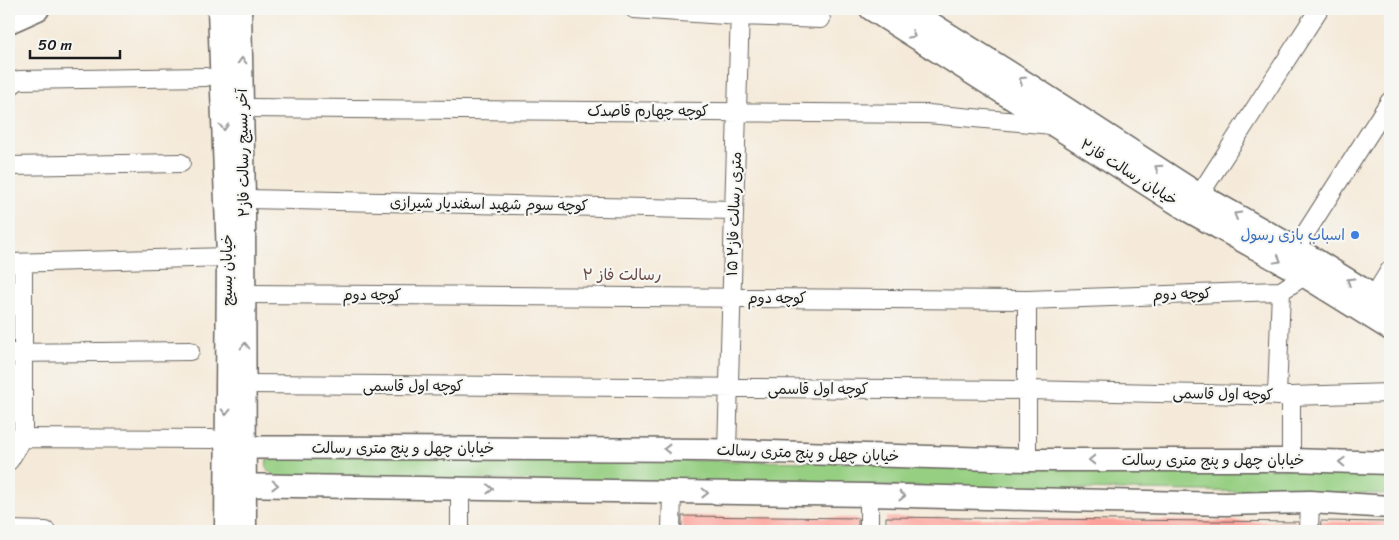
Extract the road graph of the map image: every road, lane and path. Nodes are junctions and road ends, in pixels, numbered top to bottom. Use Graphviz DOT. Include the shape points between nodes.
graph roads {
  1 [pos="38,9"];
  2 [pos="219,9"];
  3 [pos="240,9"];
  4 [pos="634,9"];
  5 [pos="871,9"];
  6 [pos="908,9"];
  7 [pos="1319,9"];
  8 [pos="740,13"];
  9 [pos="821,19"];
  10 [pos="9,22"];
  11 [pos="975,63"];
  12 [pos="206,77"];
  13 [pos="9,87"];
  14 [pos="1390,101"];
  15 [pos="243,108"];
  16 [pos="737,112"];
  17 [pos="1052,125"];
  18 [pos="181,163"];
  19 [pos="9,166"];
  20 [pos="244,199"];
  21 [pos="1194,202"];
  22 [pos="734,210"];
  23 [pos="228,257"];
  24 [pos="1303,260"];
  25 [pos="16,263"];
  26 [pos="1390,270"];
  27 [pos="1281,290"];
  28 [pos="245,294"];
  29 [pos="732,298"];
  30 [pos="1027,300"];
  31 [pos="1382,301"];
  32 [pos="1390,329"];
  33 [pos="190,351"];
  34 [pos="16,353"];
  35 [pos="245,384"];
  36 [pos="729,388"];
  37 [pos="1027,390"];
  38 [pos="1390,392"];
  39 [pos="1284,396"];
  40 [pos="16,438"];
  41 [pos="228,444"];
  42 [pos="727,450"];
  43 [pos="1028,460"];
  44 [pos="1291,460"];
  45 [pos="9,461"];
  46 [pos="1390,463"];
  47 [pos="236,485"];
  48 [pos="460,488"];
  49 [pos="672,492"];
  50 [pos="869,495"];
  51 [pos="1310,502"];
  52 [pos="1390,507"];
  53 [pos="9,530"];
  54 [pos="46,531"];
  55 [pos="226,531"];
  56 [pos="244,531"];
  57 [pos="460,531"];
  58 [pos="671,531"];
  59 [pos="869,531"];
  60 [pos="1309,531"];
  1 -- 10 [label="main road"];
  2 -- 23 [label="main road, خیابان بسیج, one-way"];
  15 -- 3 [label="main road, آخر بسیج رسالت فاز۲, one-way"];
  4 -- 8 [label="street"];
  5 -- 11 [label="main road, خیابان رسالت فاز۲, one-way"];
  6 -- 11 [label="main road, خیابان رسالت فاز۲"];
  7 -- 21 [label="street"];
  8 -- 9 [label="street"];
  8 -- 16 [label="street, ۱۵ متری رسالت فاز۲"];
  11 -- 17 [label="main road, خیابان رسالت فاز۲"];
  21 -- 11 [label="main road, خیابان رسالت فاز۲, one-way"];
  12 -- 13 [label="street" via="19,80"];
  14 -- 24 [label="street"];
  15 -- 16 [label="street, کوچه چهارم قاصدک"];
  15 -- 20 [label="main road, آخر بسیج رسالت فاز۲"];
  16 -- 17 [label="street, کوچه چهارم قاصدک" via="928,114"];
  16 -- 22 [label="street, ۱۵ متری رسالت فاز۲"];
  17 -- 21 [label="main road, خیابان رسالت فاز۲"];
  18 -- 19 [label="street"];
  20 -- 22 [label="street, کوچه سوم شهید اسفندیار شیرازی"];
  20 -- 28 [label="main road, آخر بسیج رسالت فاز۲"];
  21 -- 24 [label="main road, خیابان رسالت فاز۲"];
  22 -- 29 [label="street, ۱۵ متری رسالت فاز۲"];
  23 -- 25 [label="street"];
  23 -- 41 [label="main road, خیابان بسیج, one-way"];
  24 -- 27 [label="street, کوچه دوم"];
  31 -- 24 [label="main road, one-way"];
  24 -- 32 [label="main road, خیابان رسالت فاز۲"];
  25 -- 34 [label="street"];
  26 -- 31 [label="street"];
  27 -- 30 [label="street, کوچه دوم"];
  27 -- 39 [label="street"];
  28 -- 29 [label="street, کوچه دوم"];
  35 -- 28 [label="main road, آخر بسیج رسالت فاز۲, one-way"];
  29 -- 30 [label="street, کوچه دوم"];
  29 -- 36 [label="street, ۱۵ متری رسالت فاز۲"];
  30 -- 37 [label="street"];
  33 -- 34 [label="street"];
  34 -- 40 [label="street"];
  35 -- 36 [label="street, کوچه اول قاسمی"];
  35 -- 41 [label="main road, آخر بسیج رسالت فاز۲"];
  36 -- 37 [label="street, کوچه اول قاسمی"];
  36 -- 42 [label="street, ۱۵ متری رسالت فاز۲"];
  37 -- 39 [label="street, کوچه اول قاسمی"];
  37 -- 43 [label="street"];
  38 -- 39 [label="street, کوچه اول قاسمی"];
  39 -- 44 [label="street"];
  40 -- 41 [label="street"];
  40 -- 45 [label="street"];
  42 -- 41 [label="main road, خیابان چهل و پنج متری رسالت, one-way"];
  41 -- 47 [label="main road, خیابان بسیج"];
  42 -- 43 [label="main road, خیابان چهل و پنج متری رسالت"];
  44 -- 43 [label="main road, خیابان چهل و پنج متری رسالت, one-way"];
  46 -- 44 [label="main road, خیابان چهل و پنج متری رسالت, one-way"];
  47 -- 48 [label="main road, one-way"];
  47 -- 55 [label="main road, خیابان بسیج"];
  47 -- 56 [label="main road, خیابان بسیج"];
  48 -- 49 [label="main road, one-way"];
  48 -- 57 [label="street"];
  49 -- 50 [label="main road, one-way"];
  49 -- 58 [label="street"];
  50 -- 51 [label="main road, one-way" via="1224,504"];
  50 -- 59 [label="street"];
  51 -- 52 [label="main road"];
  51 -- 60 [label="street"];
  53 -- 54 [label="street"];
}
